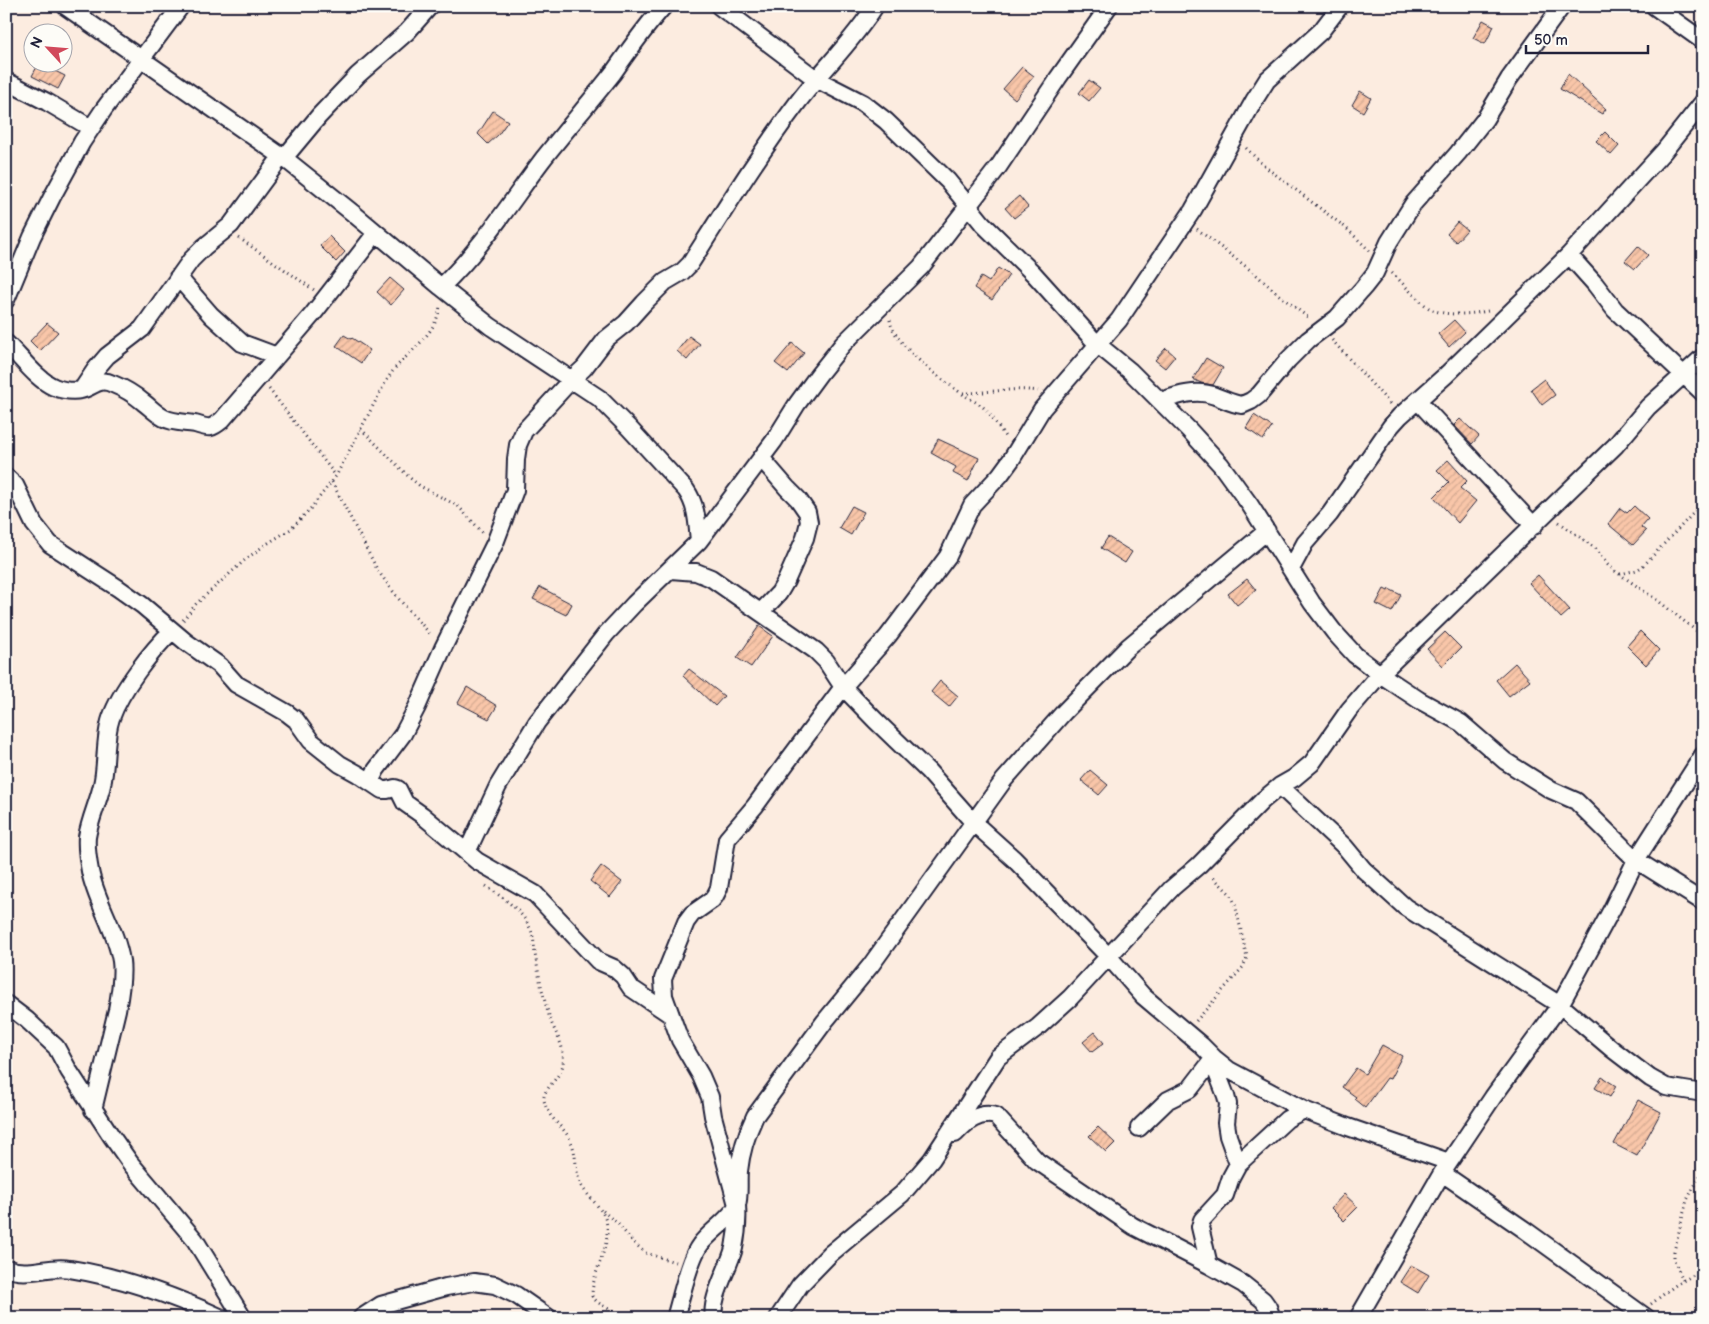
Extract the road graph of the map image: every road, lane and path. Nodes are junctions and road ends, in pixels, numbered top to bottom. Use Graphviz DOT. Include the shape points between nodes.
graph roads {
  1 [pos="65,6"];
  2 [pos="181,6"];
  3 [pos="430,6"];
  4 [pos="664,6"];
  5 [pos="719,6"];
  6 [pos="875,6"];
  7 [pos="1109,6"];
  8 [pos="1340,6"];
  9 [pos="1562,6"];
  10 [pos="1654,6"];
  11 [pos="1703,41"];
  12 [pos="142,59"];
  13 [pos="816,79"];
  14 [pos="6,81"];
  15 [pos="1703,102"];
  16 [pos="91,128"];
  17 [pos="1236,132"];
  18 [pos="282,157"];
  19 [pos="968,206"];
  20 [pos="1186,221"];
  21 [pos="226,229"];
  22 [pos="376,233"];
  23 [pos="1569,255"];
  24 [pos="1380,261"];
  25 [pos="178,277"];
  26 [pos="441,287"];
  27 [pos="325,298"];
  28 [pos="6,300"];
  29 [pos="887,300"];
  30 [pos="1490,310"];
  31 [pos="1324,329"];
  32 [pos="6,343"];
  33 [pos="1097,344"];
  34 [pos="277,356"];
  35 [pos="1703,357"];
  36 [pos="1683,375"];
  37 [pos="259,377"];
  38 [pos="571,380"];
  39 [pos="82,390"];
  40 [pos="962,393"];
  41 [pos="1703,393"];
  42 [pos="1054,394"];
  43 [pos="1161,401"];
  44 [pos="1418,402"];
  45 [pos="1400,416"];
  46 [pos="361,429"];
  47 [pos="1016,452"];
  48 [pos="762,459"];
  49 [pos="336,476"];
  50 [pos="6,478"];
  51 [pos="332,482"];
  52 [pos="1703,503"];
  53 [pos="1547,513"];
  54 [pos="1534,526"];
  55 [pos="1267,531"];
  56 [pos="699,542"];
  57 [pos="495,543"];
  58 [pos="671,570"];
  59 [pos="1291,570"];
  60 [pos="1620,574"];
  61 [pos="761,612"];
  62 [pos="172,631"];
  63 [pos="1703,636"];
  64 [pos="443,648"];
  65 [pos="1380,674"];
  66 [pos="843,687"];
  67 [pos="1703,755"];
  68 [pos="370,782"];
  69 [pos="1280,786"];
  70 [pos="974,823"];
  71 [pos="466,852"];
  72 [pos="1636,860"];
  73 [pos="1199,865"];
  74 [pos="484,884"];
  75 [pos="1703,902"];
  76 [pos="1109,957"];
  77 [pos="6,1004"];
  78 [pos="1560,1004"];
  79 [pos="671,1015"];
  80 [pos="1189,1036"];
  81 [pos="1213,1059"];
  82 [pos="1703,1093"];
  83 [pos="93,1110"];
  84 [pos="1304,1110"];
  85 [pos="1139,1128"];
  86 [pos="932,1159"];
  87 [pos="1238,1164"];
  88 [pos="1446,1168"];
  89 [pos="1703,1170"];
  90 [pos="737,1205"];
  91 [pos="600,1209"];
  92 [pos="1209,1264"];
  93 [pos="690,1267"];
  94 [pos="6,1268"];
  95 [pos="1703,1270"];
  96 [pos="1683,1280"];
  97 [pos="1269,1311"];
  98 [pos="1644,1315"];
  99 [pos="222,1318"];
  100 [pos="243,1318"];
  101 [pos="361,1318"];
  102 [pos="550,1318"];
  103 [pos="613,1318"];
  104 [pos="675,1318"];
  105 [pos="714,1318"];
  106 [pos="778,1318"];
  107 [pos="1284,1318"];
  108 [pos="1358,1318"];
  1 -- 12 [label="street"];
  2 -- 12 [label="street"];
  3 -- 18 [label="street"];
  4 -- 26 [label="street" via="650,20 463,266"];
  5 -- 13 [label="street"];
  6 -- 13 [label="street" via="864,24"];
  7 -- 19 [label="street"];
  8 -- 17 [label="street" via="1321,31 1267,80"];
  9 -- 24 [label="street" via="1509,79 1485,119 1413,204 1388,242"];
  10 -- 11 [label="street"];
  12 -- 16 [label="street"];
  12 -- 18 [label="street"];
  13 -- 19 [label="street" via="863,103 886,121 948,181"];
  13 -- 38 [label="street" via="733,195 690,264 665,282 626,324 606,339"];
  14 -- 16 [label="street"];
  15 -- 23 [label="street" via="1664,152"];
  16 -- 28 [label="street" via="32,237"];
  17 -- 20 [label="street"];
  17 -- 24 [label="path" via="1249,152 1263,165 1346,228"];
  18 -- 21 [label="street"];
  18 -- 22 [label="street"];
  19 -- 29 [label="street" via="921,267"];
  19 -- 33 [label="street"];
  20 -- 31 [label="path"];
  20 -- 33 [label="street" via="1119,320"];
  21 -- 25 [label="street" via="204,247"];
  21 -- 27 [label="path"];
  22 -- 26 [label="street"];
  22 -- 27 [label="street"];
  23 -- 36 [label="street" via="1615,310"];
  23 -- 44 [label="street"];
  24 -- 30 [label="path" via="1430,309 1464,314"];
  24 -- 31 [label="street" via="1364,287"];
  25 -- 34 [label="street" via="211,316 242,344"];
  25 -- 39 [label="street" via="142,329 107,356"];
  26 -- 38 [label="street" via="490,326"];
  26 -- 46 [label="path" via="440,309 429,331 385,382"];
  27 -- 34 [label="street"];
  29 -- 40 [label="path" via="891,327 896,335 916,358"];
  29 -- 48 [label="street" via="819,374"];
  31 -- 43 [label="street" via="1288,360 1259,395 1242,405 1212,395 1186,393"];
  31 -- 45 [label="path"];
  32 -- 39 [label="street" via="53,387"];
  33 -- 42 [label="street"];
  33 -- 43 [label="street"];
  34 -- 37 [label="street"];
  35 -- 36 [label="street"];
  36 -- 41 [label="street"];
  36 -- 53 [label="street"];
  37 -- 39 [label="street" via="222,420 214,427 205,428 163,418 114,384 96,382"];
  37 -- 49 [label="path"];
  38 -- 56 [label="street" via="599,398 686,490 696,511"];
  38 -- 57 [label="street" via="524,431 518,445 515,490"];
  40 -- 42 [label="path" via="1017,388"];
  40 -- 47 [label="path" via="987,412"];
  42 -- 47 [label="street"];
  43 -- 55 [label="street" via="1221,465"];
  44 -- 45 [label="street"];
  44 -- 54 [label="street"];
  45 -- 59 [label="street" via="1330,514 1305,543"];
  46 -- 49 [label="path"];
  46 -- 57 [label="path" via="410,478 458,506"];
  47 -- 66 [label="street" via="972,505 948,556 888,636"];
  48 -- 56 [label="street"];
  48 -- 61 [label="street" via="798,499 807,512 809,522 786,581"];
  49 -- 51 [label="path"];
  50 -- 62 [label="street" via="21,495 34,524 50,544 124,592"];
  51 -- 62 [label="path" via="291,529 246,559 196,604"];
  51 -- 64 [label="path" via="378,572"];
  52 -- 60 [label="path" via="1643,566"];
  53 -- 54 [label="street"];
  53 -- 60 [label="path" via="1596,549"];
  54 -- 65 [label="street"];
  55 -- 59 [label="street"];
  55 -- 70 [label="street" via="1128,647 1004,780"];
  56 -- 58 [label="street"];
  57 -- 64 [label="street"];
  58 -- 61 [label="street" via="696,572 711,578"];
  58 -- 71 [label="street" via="606,634 537,722 498,786"];
  59 -- 65 [label="street" via="1334,632"];
  60 -- 63 [label="path"];
  61 -- 66 [label="street" via="816,651"];
  62 -- 68 [label="street" via="220,666 236,684 287,713 330,757"];
  62 -- 83 [label="street" via="144,663 111,718 102,784 87,837 94,886 121,961 117,1010"];
  64 -- 68 [label="street" via="403,734 380,763"];
  65 -- 69 [label="street" via="1348,710 1312,763"];
  65 -- 72 [label="street" via="1461,724 1505,760 1551,790 1576,801"];
  66 -- 70 [label="street" via="928,771"];
  66 -- 79 [label="street" via="728,839 719,888 712,900 688,918 663,979 664,996"];
  67 -- 72 [label="street"];
  68 -- 71 [label="street" via="382,790 398,789 405,803"];
  69 -- 73 [label="street"];
  69 -- 78 [label="street" via="1405,908"];
  70 -- 76 [label="street" via="1014,859"];
  70 -- 90 [label="street" via="871,965 825,1020 755,1116 741,1156"];
  71 -- 79 [label="street" via="535,894 598,961 614,968 631,988"];
  72 -- 75 [label="street"];
  72 -- 78 [label="street"];
  73 -- 76 [label="street" via="1172,888"];
  73 -- 80 [label="path" via="1231,895 1240,919 1247,956 1243,967 1198,1018"];
  74 -- 91 [label="path" via="515,908 531,929 547,1005 563,1052 563,1066 545,1093 544,1100 552,1120 563,1127 573,1145 580,1183"];
  76 -- 80 [label="street" via="1143,996"];
  76 -- 86 [label="street" via="1044,1022 998,1057"];
  77 -- 83 [label="street" via="56,1047"];
  78 -- 82 [label="street" via="1650,1078 1671,1089"];
  78 -- 88 [label="street"];
  79 -- 90 [label="street" via="680,1040 710,1097"];
  80 -- 81 [label="street"];
  81 -- 84 [label="street"];
  81 -- 85 [label="street" via="1190,1089 1168,1100"];
  81 -- 87 [label="street" via="1228,1104 1227,1130"];
  83 -- 100 [label="street" via="131,1164 195,1240"];
  84 -- 87 [label="street" via="1287,1119"];
  84 -- 88 [label="street"];
  86 -- 92 [label="street" via="965,1123 978,1115 996,1116 1042,1165 1133,1226"];
  86 -- 106 [label="street" via="902,1194 830,1254 800,1285"];
  87 -- 92 [label="street" via="1225,1195 1201,1223"];
  88 -- 98 [label="street" via="1525,1230"];
  88 -- 108 [label="street"];
  89 -- 96 [label="path" via="1687,1200 1674,1251 1674,1260"];
  90 -- 93 [label="street" via="699,1246"];
  90 -- 105 [label="street" via="734,1248 714,1303"];
  91 -- 93 [label="path" via="646,1253"];
  91 -- 103 [label="path" via="607,1227 606,1244 592,1296 614,1313"];
  92 -- 97 [label="street" via="1243,1284"];
  93 -- 104 [label="street"];
  94 -- 99 [label="street" via="22,1272 58,1267 87,1271 178,1300"];
  95 -- 96 [label="path"];
  96 -- 98 [label="path"];
  97 -- 107 [label="street"];
  101 -- 102 [label="street" via="381,1306 474,1282 496,1285"];
}
